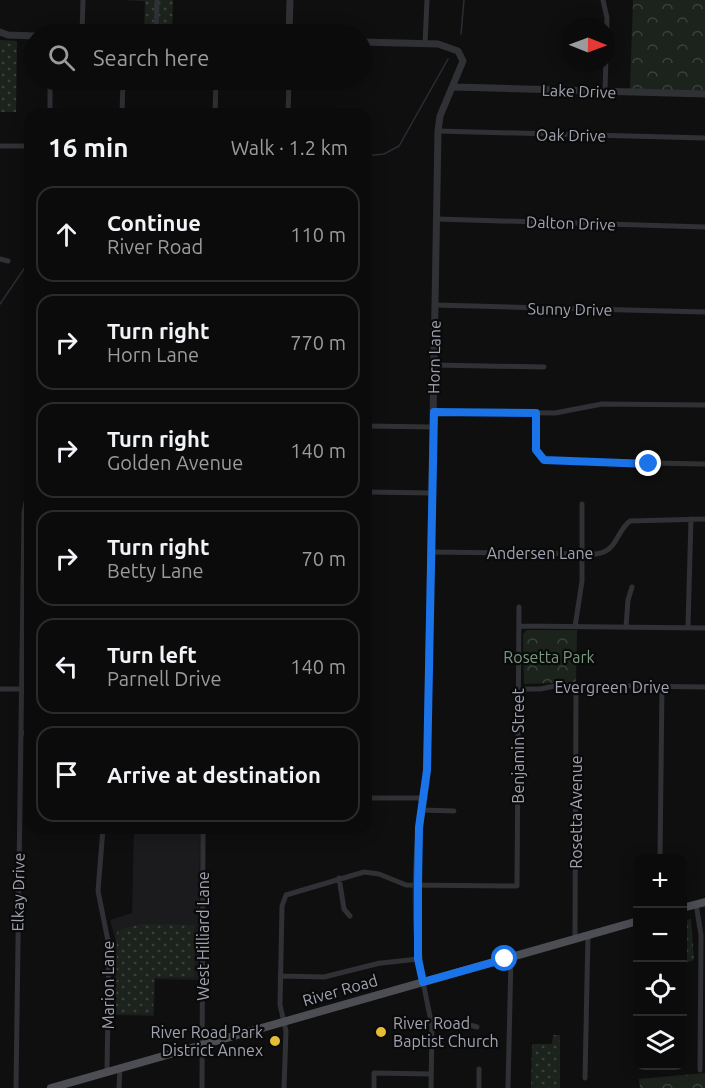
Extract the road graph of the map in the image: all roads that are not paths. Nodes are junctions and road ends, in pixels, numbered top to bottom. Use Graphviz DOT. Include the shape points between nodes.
graph roads {
  1 [pos="83,0"];
  2 [pos="157,0"];
  3 [pos="290,0"];
  4 [pos="427,0"];
  5 [pos="603,0"];
  6 [pos="82,24"];
  7 [pos="156,24"];
  8 [pos="289,24"];
  9 [pos="0,32"];
  10 [pos="24,36"];
  11 [pos="372,42"];
  12 [pos="425,44"];
  13 [pos="454,87"];
  14 [pos="50,90"];
  15 [pos="123,90"];
  16 [pos="216,90"];
  17 [pos="289,90"];
  18 [pos="605,91"];
  19 [pos="705,94"];
  20 [pos="50,108"];
  21 [pos="122,108"];
  22 [pos="215,108"];
  23 [pos="288,108"];
  24 [pos="438,131"];
  25 [pos="705,138"];
  26 [pos="0,146"];
  27 [pos="24,146"];
  28 [pos="437,219"];
  29 [pos="705,226"];
  30 [pos="0,259"];
  31 [pos="8,261"];
  32 [pos="435,305"];
  33 [pos="705,312"];
  34 [pos="434,365"];
  35 [pos="544,367"];
  36 [pos="705,405"];
  37 [pos="434,412"];
  38 [pos="536,413"];
  39 [pos="372,426"];
  40 [pos="433,427"];
  41 [pos="705,464"];
  42 [pos="372,492"];
  43 [pos="432,493"];
  44 [pos="582,504"];
  45 [pos="24,513"];
  46 [pos="691,519"];
  47 [pos="705,519"];
  48 [pos="431,552"];
  49 [pos="582,554"];
  50 [pos="632,587"];
  51 [pos="519,606"];
  52 [pos="519,626"];
  53 [pos="688,626"];
  54 [pos="575,627"];
  55 [pos="626,627"];
  56 [pos="705,628"];
  57 [pos="576,685"];
  58 [pos="662,686"];
  59 [pos="705,687"];
  60 [pos="0,689"];
  61 [pos="22,689"];
  62 [pos="519,689"];
  63 [pos="21,733"];
  64 [pos="372,798"];
  65 [pos="425,798"];
  66 [pos="422,810"];
  67 [pos="454,810"];
  68 [pos="103,834"];
  69 [pos="203,834"];
  70 [pos="660,854"];
  71 [pos="339,878"];
  72 [pos="418,886"];
  73 [pos="701,903"];
  74 [pos="350,916"];
  75 [pos="633,922"];
  76 [pos="588,935"];
  77 [pos="575,939"];
  78 [pos="511,957"];
  79 [pos="418,959"];
  80 [pos="280,976"];
  81 [pos="423,982"];
  82 [pos="284,1022"];
  83 [pos="432,1026"];
  84 [pos="477,1027"];
  85 [pos="203,1045"];
  86 [pos="120,1068"];
  87 [pos="479,1069"];
  88 [pos="700,1070"];
  89 [pos="107,1072"];
  90 [pos="431,1074"];
  91 [pos="585,1078"];
  92 [pos="16,1088"];
  93 [pos="51,1088"];
  94 [pos="119,1088"];
  95 [pos="202,1088"];
  96 [pos="284,1088"];
  97 [pos="374,1088"];
  98 [pos="431,1088"];
  99 [pos="479,1088"];
  100 [pos="508,1088"];
  1 -- 6 [label="street"];
  2 -- 7 [label="street"];
  3 -- 8 [label="street"];
  4 -- 12 [label="street"];
  5 -- 18 [label="street" via="607,18"];
  9 -- 10 [label="street"];
  11 -- 12 [label="street, Horn Lane"];
  12 -- 13 [label="street, Horn Lane" via="449,47 461,56 462,67"];
  13 -- 18 [label="street, Lake Drive"];
  13 -- 24 [label="street, Horn Lane" via="440,116"];
  14 -- 20 [label="street"];
  15 -- 21 [label="street"];
  16 -- 22 [label="street"];
  17 -- 23 [label="street"];
  18 -- 19 [label="street, Lake Drive"];
  24 -- 25 [label="street, Oak Drive"];
  24 -- 28 [label="street, Horn Lane"];
  26 -- 27 [label="street"];
  28 -- 29 [label="street, Dalton Drive"];
  28 -- 32 [label="street, Horn Lane"];
  30 -- 31 [label="street"];
  32 -- 33 [label="street, Sunny Drive"];
  32 -- 34 [label="street, Horn Lane"];
  34 -- 35 [label="street"];
  34 -- 37 [label="street, Horn Lane"];
  36 -- 38 [label="street" via="602,404"];
  37 -- 38 [label="street"];
  37 -- 40 [label="street, Horn Lane"];
  38 -- 41 [label="street" via="536,447 541,459"];
  39 -- 40 [label="street"];
  40 -- 43 [label="street, Horn Lane"];
  42 -- 43 [label="street"];
  43 -- 48 [label="street, Horn Lane"];
  44 -- 49 [label="street"];
  45 -- 61 [label="street, Elkay Drive"];
  46 -- 47 [label="street, Andersen Lane"];
  46 -- 49 [label="street, Andersen Lane" via="630,521 607,552"];
  46 -- 53 [label="street"];
  48 -- 49 [label="street, Andersen Lane"];
  48 -- 65 [label="street, Horn Lane"];
  49 -- 54 [label="street"];
  50 -- 55 [label="street" via="627,600"];
  51 -- 52 [label="street, Benjamin Street"];
  52 -- 54 [label="street"];
  52 -- 62 [label="street, Benjamin Street"];
  53 -- 55 [label="street"];
  53 -- 56 [label="street"];
  54 -- 55 [label="street"];
  57 -- 58 [label="street, Evergreen Drive"];
  57 -- 62 [label="street, Evergreen Drive"];
  57 -- 77 [label="street, Rosetta Avenue"];
  58 -- 59 [label="street, Evergreen Drive"];
  58 -- 70 [label="street"];
  60 -- 61 [label="street"];
  61 -- 63 [label="street, Elkay Drive"];
  62 -- 72 [label="street, Benjamin Street" via="518,886"];
  63 -- 92 [label="street, Elkay Drive"];
  64 -- 65 [label="street"];
  65 -- 66 [label="street, Horn Lane"];
  66 -- 67 [label="street"];
  66 -- 72 [label="street, Horn Lane"];
  68 -- 89 [label="street, Marion Lane" via="98,891 109,946"];
  69 -- 85 [label="street, West Hilliard Lane"];
  71 -- 72 [label="street" via="369,872"];
  71 -- 74 [label="street"];
  71 -- 80 [label="street" via="293,891 284,898"];
  72 -- 79 [label="street, Horn Lane"];
  73 -- 88 [label="street"];
  75 -- 76 [label="main road, River Road"];
  76 -- 77 [label="main road, River Road"];
  76 -- 91 [label="street"];
  77 -- 78 [label="main road, River Road"];
  78 -- 81 [label="main road, River Road"];
  78 -- 100 [label="street"];
  79 -- 80 [label="street" via="381,963 324,977"];
  79 -- 81 [label="street, Horn Lane"];
  80 -- 82 [label="street"];
  81 -- 82 [label="main road, River Road"];
  81 -- 83 [label="street"];
  82 -- 85 [label="main road, River Road"];
  82 -- 96 [label="street"];
  83 -- 84 [label="street"];
  83 -- 90 [label="street"];
  85 -- 86 [label="main road, River Road"];
  85 -- 95 [label="street, West Hilliard Lane"];
  86 -- 89 [label="main road, River Road"];
  86 -- 94 [label="street"];
  87 -- 99 [label="street"];
  89 -- 93 [label="main road, River Road"];
  90 -- 97 [label="street" via="374,1073"];
  90 -- 98 [label="street"];
}
